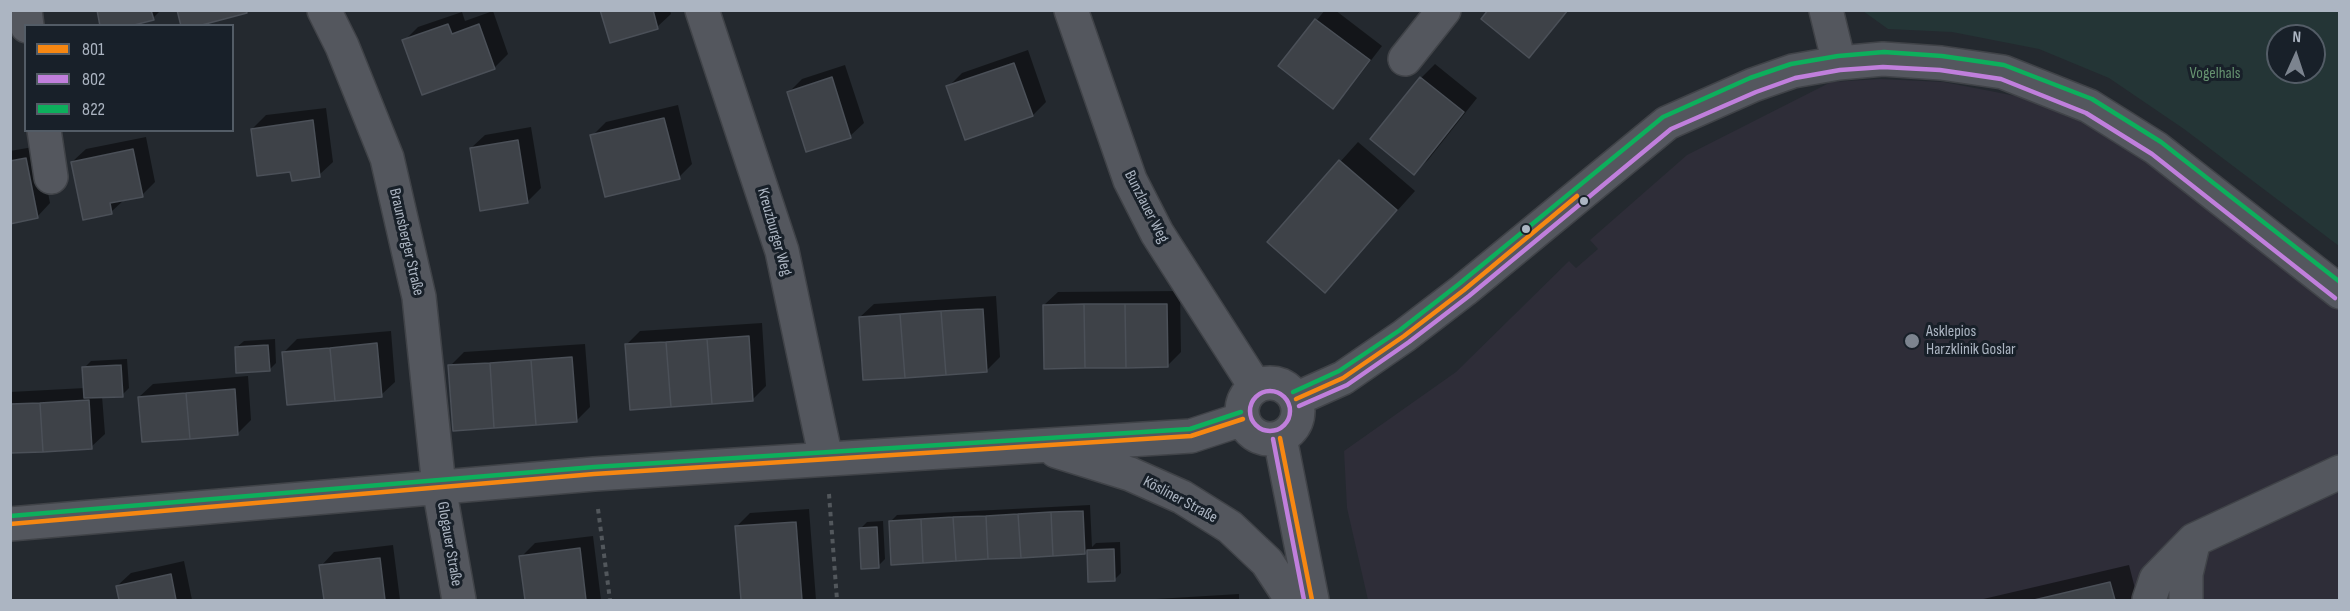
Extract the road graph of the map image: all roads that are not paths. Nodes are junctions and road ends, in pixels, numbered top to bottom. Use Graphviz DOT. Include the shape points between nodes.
graph roads {
  1 [pos="324,10"];
  2 [pos="702,10"];
  3 [pos="1071,10"];
  4 [pos="1444,10"];
  5 [pos="1826,10"];
  6 [pos="1405,59"];
  7 [pos="1839,63"];
  8 [pos="44,132"];
  9 [pos="51,177"];
  10 [pos="2340,292"];
  11 [pos="1256,386"];
  12 [pos="1296,399"];
  13 [pos="1243,419"];
  14 [pos="1280,438"];
  15 [pos="1037,445"];
  16 [pos="826,459"];
  17 [pos="2340,472"];
  18 [pos="439,487"];
  19 [pos="10,524"];
  20 [pos="2194,540"];
  21 [pos="459,600"];
  22 [pos="1292,600"];
  23 [pos="1312,600"];
  24 [pos="2150,600"];
  25 [pos="2186,600"];
  1 -- 18 [label="street, Braunsberger Straße" via="387,158 419,297"];
  2 -- 16 [label="street, Kreuzburger Weg" via="783,251"];
  3 -- 11 [label="street, Bunzlauer Weg" via="1130,180 1158,233"];
  4 -- 6 [label="street"];
  5 -- 7 [label="street"];
  7 -- 10 [label="street" via="1883,59 2003,72 2089,106 2156,148"];
  7 -- 12 [label="street" via="1794,71 1753,85 1667,123 1404,336 1343,378"];
  8 -- 9 [label="street"];
  11 -- 12 [label="street" via="1273,382"];
  11 -- 13 [label="street" via="1244,400"];
  12 -- 14 [label="street" via="1295,425"];
  13 -- 14 [label="street" via="1252,433 1261,438"];
  13 -- 15 [label="street" via="1191,436"];
  14 -- 23 [label="street"];
  15 -- 16 [label="street"];
  15 -- 22 [label="street, Kösliner Straße" via="1130,474 1191,503 1230,527 1267,562"];
  16 -- 18 [label="street"];
  17 -- 20 [label="street"];
  18 -- 19 [label="street"];
  18 -- 21 [label="street, Glogauer Straße"];
  20 -- 24 [label="street" via="2156,579"];
  20 -- 25 [label="street" via="2186,574"];
}
